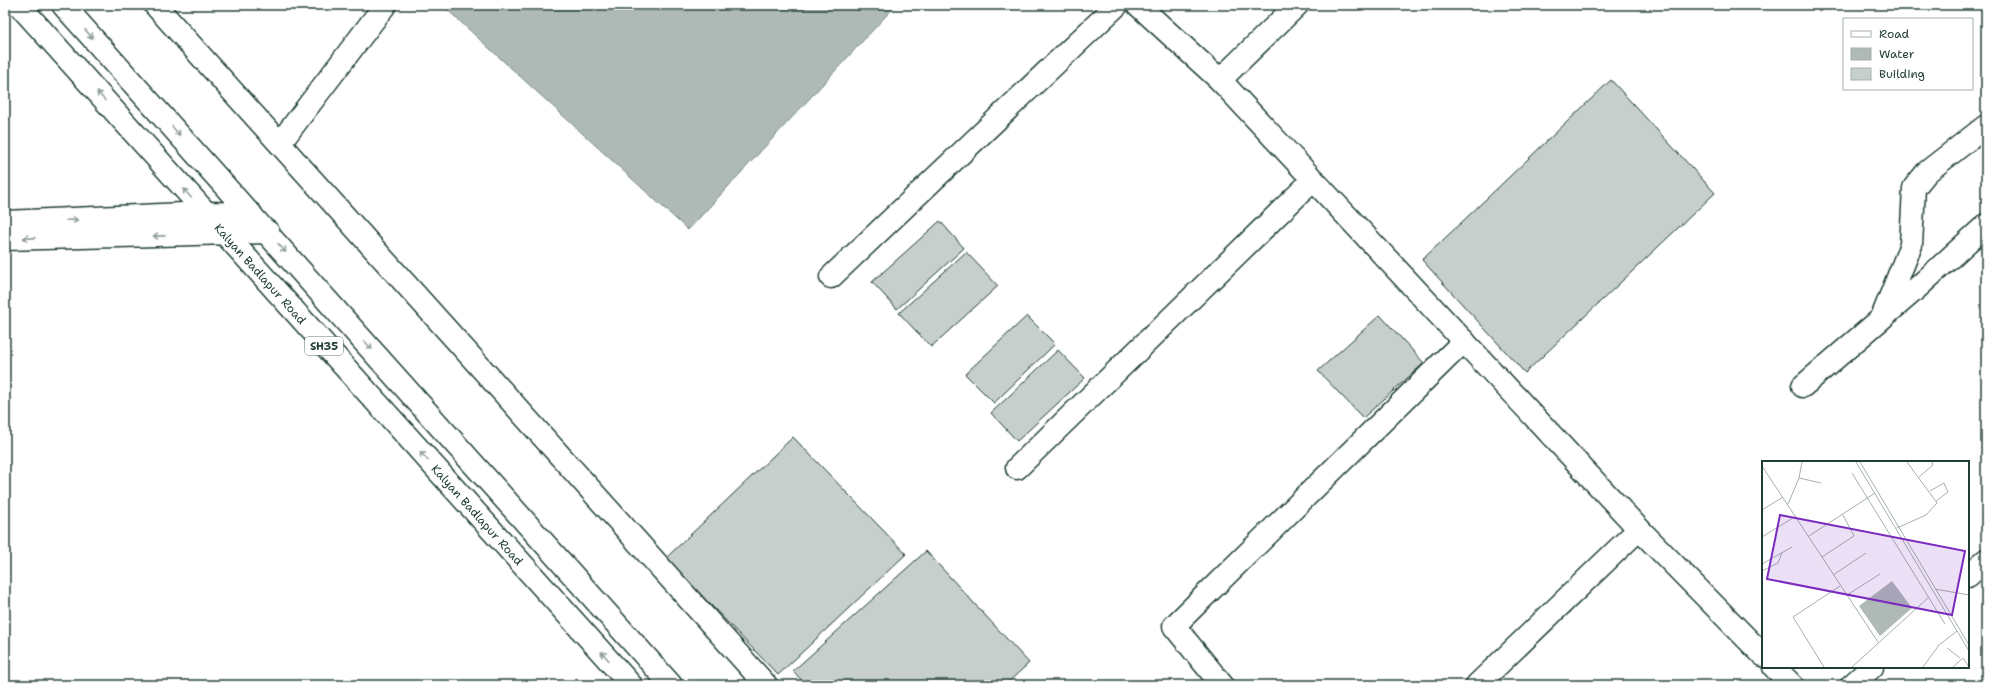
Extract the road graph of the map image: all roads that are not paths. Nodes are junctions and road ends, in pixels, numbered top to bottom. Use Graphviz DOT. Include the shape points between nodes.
graph roads {
  1 [pos="19,5"];
  2 [pos="63,5"];
  3 [pos="155,5"];
  4 [pos="385,5"];
  5 [pos="1117,5"];
  6 [pos="1138,5"];
  7 [pos="1297,5"];
  8 [pos="1220,80"];
  9 [pos="1986,126"];
  10 [pos="280,143"];
  11 [pos="1313,180"];
  12 [pos="206,213"];
  13 [pos="251,214"];
  14 [pos="5,222"];
  15 [pos="1986,225"];
  16 [pos="268,232"];
  17 [pos="225,234"];
  18 [pos="5,239"];
  19 [pos="831,277"];
  20 [pos="1882,318"];
  21 [pos="1464,341"];
  22 [pos="1803,386"];
  23 [pos="1017,468"];
  24 [pos="1639,529"];
  25 [pos="1986,560"];
  26 [pos="1969,575"];
  27 [pos="1762,654"];
  28 [pos="1775,668"];
  29 [pos="1871,668"];
  30 [pos="631,685"];
  31 [pos="672,685"];
  32 [pos="766,685"];
  33 [pos="1222,685"];
  34 [pos="1477,685"];
  35 [pos="1792,685"];
  36 [pos="1852,685"];
  12 -- 1 [label="street, Kalyan Badlapur Road / SH35, one-way"];
  2 -- 13 [label="street, SH35, one-way"];
  3 -- 10 [label="street"];
  4 -- 10 [label="street"];
  5 -- 19 [label="street"];
  6 -- 8 [label="street"];
  7 -- 8 [label="street"];
  8 -- 11 [label="street"];
  9 -- 20 [label="street" via="1927,172 1914,188 1911,245"];
  10 -- 32 [label="street"];
  11 -- 21 [label="street"];
  11 -- 23 [label="street"];
  12 -- 13 [label="street"];
  14 -- 12 [label="street, one-way"];
  12 -- 17 [label="street, Kalyan Badlapur Road / SH35"];
  13 -- 16 [label="street, SH35"];
  15 -- 20 [label="street"];
  16 -- 17 [label="street"];
  16 -- 31 [label="street, SH35, one-way"];
  17 -- 18 [label="street, one-way"];
  30 -- 17 [label="street, Kalyan Badlapur Road / SH35, one-way"];
  20 -- 22 [label="street"];
  21 -- 24 [label="street"];
  21 -- 33 [label="street" via="1174,626"];
  24 -- 27 [label="street"];
  24 -- 34 [label="street"];
  25 -- 26 [label="street"];
  28 -- 35 [label="street"];
  29 -- 36 [label="street"];
}
